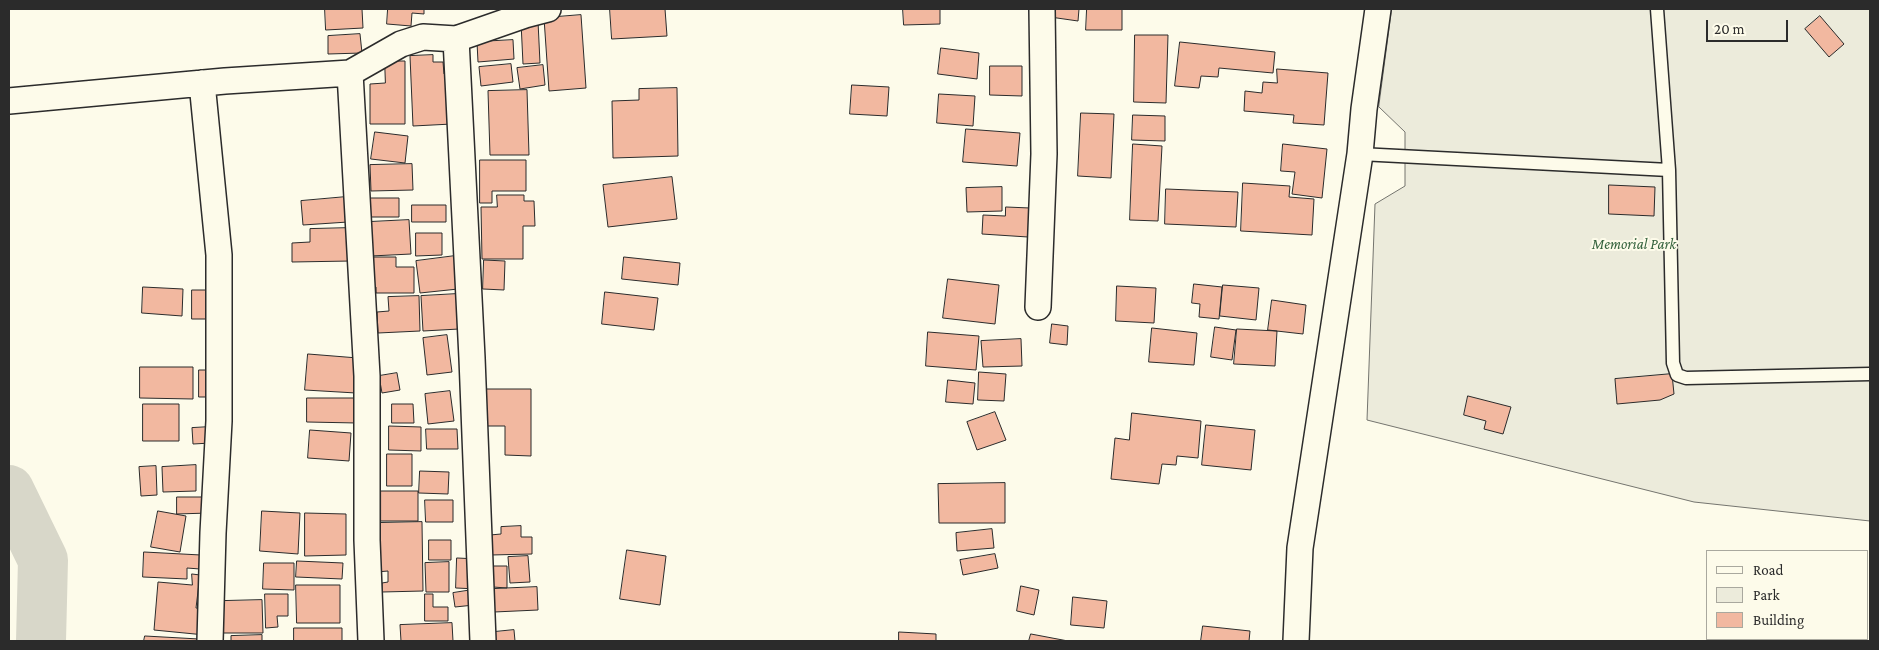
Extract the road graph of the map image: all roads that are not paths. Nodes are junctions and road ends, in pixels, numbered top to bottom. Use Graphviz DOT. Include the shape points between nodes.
graph roads {
  1 [pos="1042,9"];
  2 [pos="1378,9"];
  3 [pos="1657,9"];
  4 [pos="533,11"];
  5 [pos="456,39"];
  6 [pos="350,73"];
  7 [pos="202,83"];
  8 [pos="9,101"];
  9 [pos="1360,154"];
  10 [pos="1669,170"];
  11 [pos="1038,306"];
  12 [pos="1870,374"];
  13 [pos="210,641"];
  14 [pos="371,641"];
  15 [pos="483,641"];
  16 [pos="1296,641"];
  1 -- 11 [label="street" via="1044,154"];
  2 -- 9 [label="street"];
  3 -- 10 [label="lane"];
  4 -- 5 [label="street"];
  5 -- 6 [label="street" via="423,36 401,44"];
  5 -- 15 [label="street"];
  6 -- 7 [label="street"];
  6 -- 14 [label="street" via="367,376 366,540"];
  7 -- 8 [label="street"];
  7 -- 13 [label="street" via="219,255 219,421"];
  9 -- 10 [label="lane"];
  9 -- 16 [label="street" via="1300,548"];
  10 -- 12 [label="lane" via="1673,363 1678,375 1686,378"];
}
